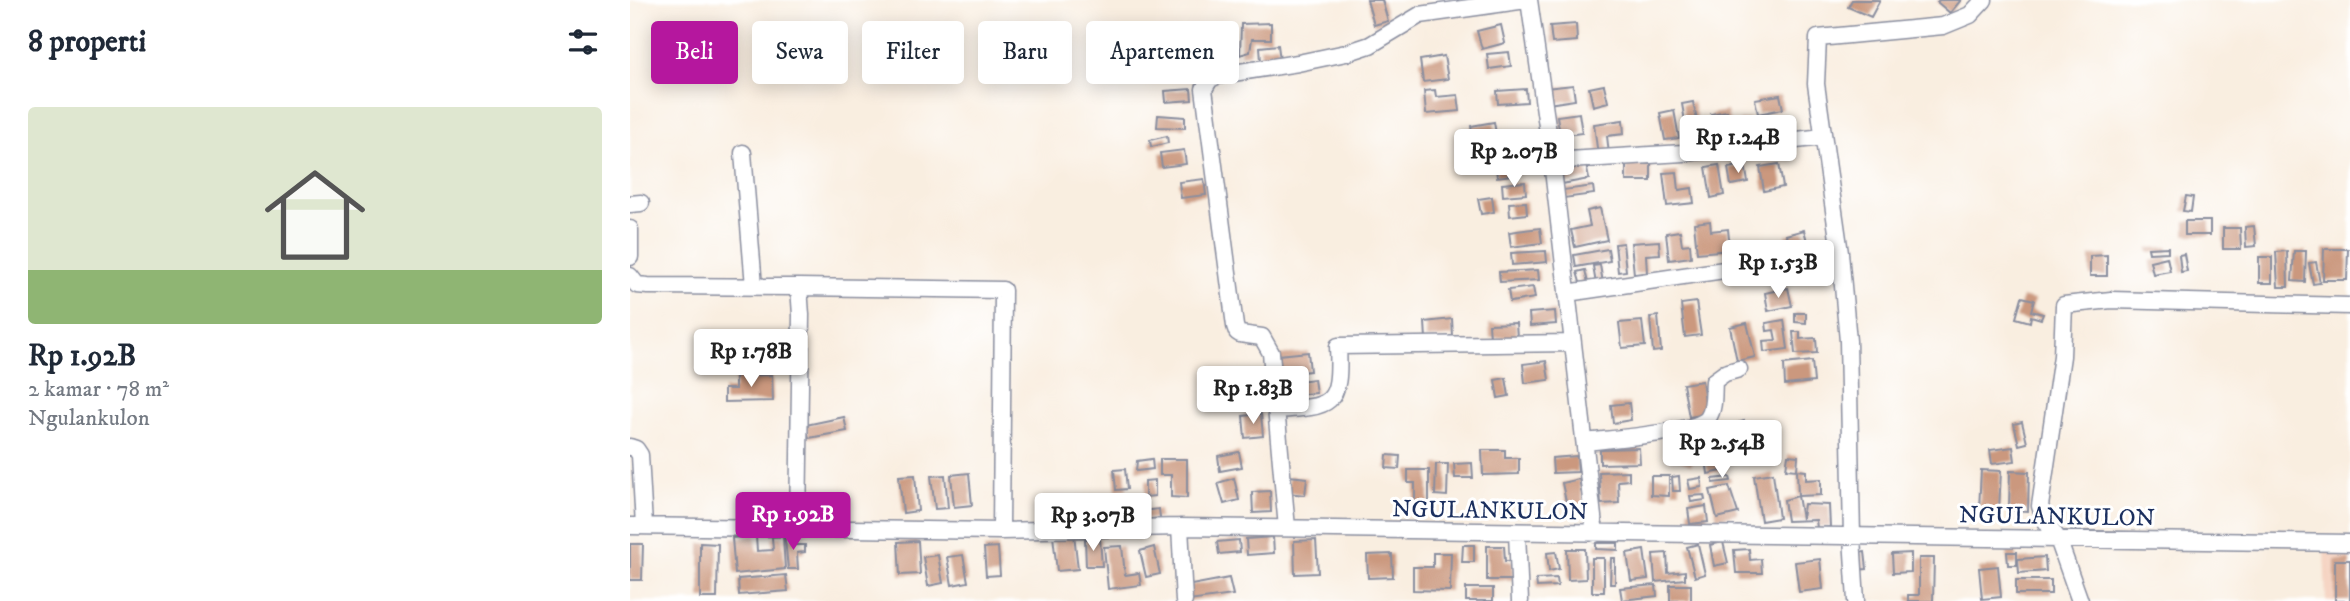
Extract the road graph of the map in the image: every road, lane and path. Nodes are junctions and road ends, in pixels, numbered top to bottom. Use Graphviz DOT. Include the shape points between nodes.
graph roads {
  1 [pos="1527,0"];
  2 [pos="1984,0"];
  3 [pos="1823,137"];
  4 [pos="743,153"];
  5 [pos="1552,161"];
  6 [pos="630,229"];
  7 [pos="1840,253"];
  8 [pos="630,257"];
  9 [pos="630,276"];
  10 [pos="754,286"];
  11 [pos="799,287"];
  12 [pos="1567,293"];
  13 [pos="2350,306"];
  14 [pos="1573,343"];
  15 [pos="1739,369"];
  16 [pos="1275,410"];
  17 [pos="1584,442"];
  18 [pos="630,447"];
  19 [pos="637,526"];
  20 [pos="1180,527"];
  21 [pos="798,528"];
  22 [pos="1287,528"];
  23 [pos="1001,531"];
  24 [pos="1517,533"];
  25 [pos="1595,534"];
  26 [pos="1852,537"];
  27 [pos="2058,539"];
  28 [pos="2350,543"];
  29 [pos="1184,601"];
  30 [pos="1520,601"];
  31 [pos="1856,601"];
  32 [pos="2080,601"];
  1 -- 5 [label="street"];
  1 -- 16 [label="street" via="1420,15 1370,45 1210,79 1204,89 1235,326 1240,334 1262,337 1270,349"];
  2 -- 3 [label="street" via="1970,15 1943,26 1818,38 1816,84"];
  3 -- 5 [label="street" via="1683,153"];
  3 -- 7 [label="street"];
  4 -- 10 [label="street"];
  5 -- 12 [label="street"];
  6 -- 8 [label="street"];
  7 -- 12 [label="street"];
  7 -- 26 [label="street" via="1848,341"];
  9 -- 10 [label="street" via="637,285 648,286"];
  10 -- 11 [label="street"];
  11 -- 21 [label="street"];
  11 -- 23 [label="street" via="1003,290"];
  12 -- 14 [label="street"];
  13 -- 27 [label="street" via="2112,300 2064,304 2063,356 2040,506"];
  14 -- 16 [label="street" via="1338,346 1335,395 1318,408"];
  14 -- 17 [label="street"];
  15 -- 17 [label="street" via="1714,381 1713,407 1701,425"];
  16 -- 22 [label="street"];
  17 -- 25 [label="street"];
  18 -- 19 [label="street" via="640,455"];
  19 -- 21 [label="street, NGULANKULON"];
  20 -- 22 [label="street, NGULANKULON"];
  20 -- 23 [label="street, NGULANKULON"];
  20 -- 29 [label="street"];
  21 -- 23 [label="street, NGULANKULON"];
  22 -- 24 [label="street, NGULANKULON"];
  24 -- 25 [label="street, NGULANKULON"];
  24 -- 30 [label="street"];
  25 -- 26 [label="street, NGULANKULON"];
  26 -- 27 [label="street, NGULANKULON"];
  26 -- 31 [label="street"];
  27 -- 28 [label="street, NGULANKULON"];
  27 -- 32 [label="street"];
}
